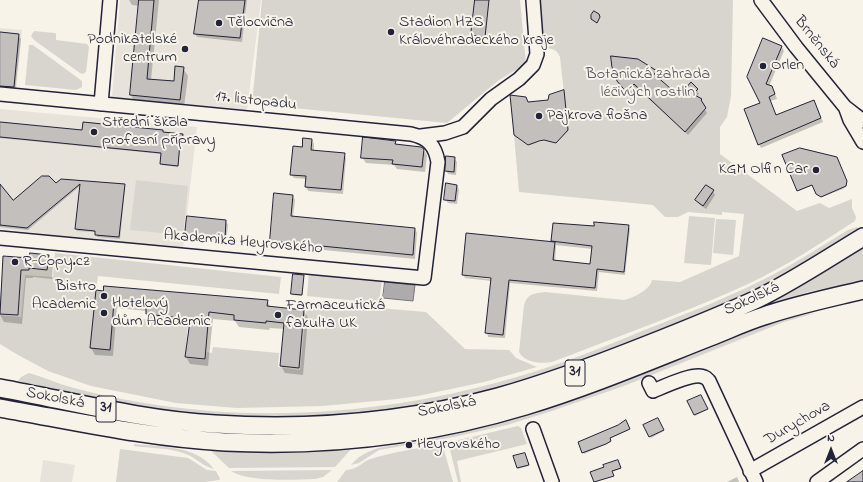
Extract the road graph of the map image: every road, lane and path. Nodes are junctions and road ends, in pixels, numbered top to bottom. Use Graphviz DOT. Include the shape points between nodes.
graph roads {
  1 [pos="110,0"];
  2 [pos="533,0"];
  3 [pos="761,0"];
  4 [pos="0,94"];
  5 [pos="101,104"];
  6 [pos="845,107"];
  7 [pos="863,121"];
  8 [pos="421,136"];
  9 [pos="863,142"];
  10 [pos="863,237"];
  11 [pos="0,238"];
  12 [pos="863,290"];
  13 [pos="649,383"];
  14 [pos="0,388"];
  15 [pos="863,407"];
  16 [pos="1,408"];
  17 [pos="533,428"];
  18 [pos="863,449"];
  19 [pos="753,476"];
  20 [pos="552,482"];
  21 [pos="818,482"];
  1 -- 5 [label="street"];
  2 -- 8 [label="street" via="537,54 528,70 491,99 463,127 445,133"];
  3 -- 6 [label="street, Brněnská"];
  4 -- 5 [label="street, 17. listopadu"];
  5 -- 8 [label="street, 17. listopadu"];
  6 -- 7 [label="street, Brněnská"];
  6 -- 9 [label="street, Brněnská"];
  8 -- 11 [label="street, Akademika Heyrovského" via="432,145 438,162 424,278"];
  10 -- 14 [label="main road, Sokolská / 31" via="759,298 699,324 558,378 499,397 429,412 327,425 213,424 150,417"];
  12 -- 16 [label="main road, Sokolská / 31" via="799,305 762,317 604,379 527,406 471,420 380,436 317,442 225,442 156,435"];
  13 -- 19 [label="street" via="653,391 691,377 706,377"];
  15 -- 19 [label="street, Durychova"];
  17 -- 20 [label="street"];
  18 -- 21 [label="street"];
}
